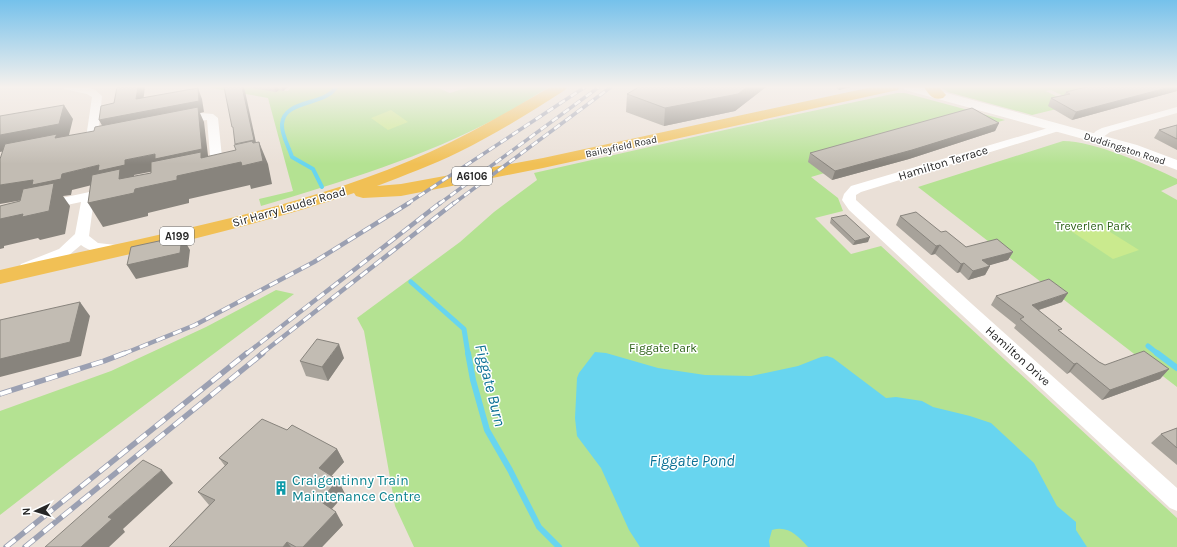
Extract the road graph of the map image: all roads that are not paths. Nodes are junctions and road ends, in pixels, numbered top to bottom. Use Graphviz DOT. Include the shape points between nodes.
graph roads {
  1 [pos="94,113"];
  2 [pos="519,113"];
  3 [pos="775,113"];
  4 [pos="1007,113"];
  5 [pos="1168,113"];
  6 [pos="173,122"];
  7 [pos="1058,128"];
  8 [pos="107,135"];
  9 [pos="1095,138"];
  10 [pos="232,164"];
  11 [pos="1177,165"];
  12 [pos="217,167"];
  13 [pos="202,171"];
  14 [pos="119,190"];
  15 [pos="348,190"];
  16 [pos="88,196"];
  17 [pos="37,208"];
  18 [pos="860,212"];
  19 [pos="82,236"];
  20 [pos="122,249"];
  21 [pos="3,277"];
  22 [pos="1177,501"];
  1 -- 8 [label="street" via="88,139"];
  2 -- 15 [label="main road, Sir Harry Lauder Road / A199" via="456,146 405,169"];
  3 -- 15 [label="main road, Baileyfield Road / A6106" via="529,166 401,190"];
  4 -- 7 [label="street, Duddingston Road"];
  5 -- 9 [label="street" via="1106,130"];
  6 -- 12 [label="street" via="202,116 212,118"];
  7 -- 9 [label="street, Duddingston Road"];
  7 -- 18 [label="street, Hamilton Terrace" via="856,189 850,194 849,199"];
  9 -- 11 [label="street, Duddingston Road"];
  10 -- 12 [label="street"];
  12 -- 13 [label="street"];
  14 -- 16 [label="street"];
  15 -- 20 [label="main road, Sir Harry Lauder Road / A199" via="255,217"];
  16 -- 17 [label="street"];
  16 -- 19 [label="street"];
  18 -- 22 [label="street, Hamilton Drive"];
  19 -- 20 [label="street" via="86,243 94,247"];
  19 -- 21 [label="street" via="64,252"];
  20 -- 21 [label="main road, Sir Harry Lauder Road / A199"];
}
